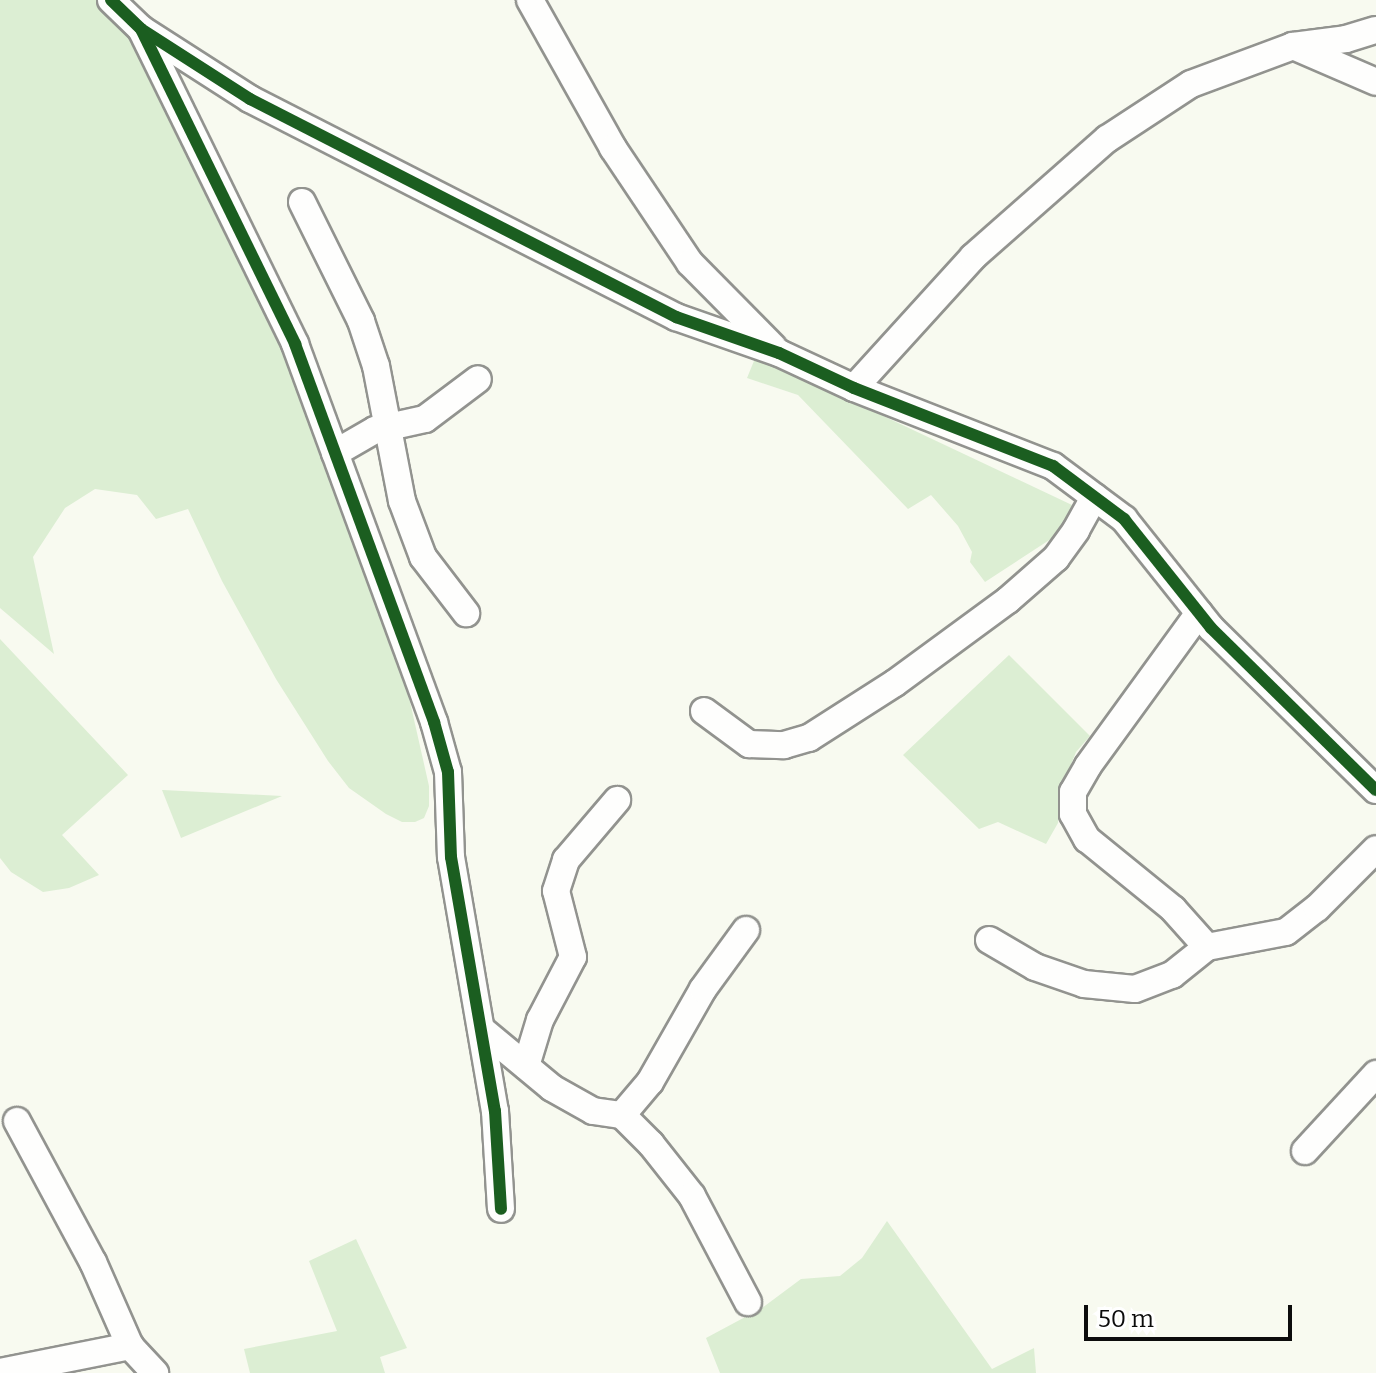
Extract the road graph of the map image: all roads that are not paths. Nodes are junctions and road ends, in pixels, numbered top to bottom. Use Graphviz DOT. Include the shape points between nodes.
graph roads {
  1 [pos="111,0"];
  2 [pos="530,0"];
  3 [pos="141,29"];
  4 [pos="1376,30"];
  5 [pos="1293,46"];
  6 [pos="1376,82"];
  7 [pos="302,202"];
  8 [pos="779,353"];
  9 [pos="478,379"];
  10 [pos="854,388"];
  11 [pos="387,428"];
  12 [pos="335,453"];
  13 [pos="1094,497"];
  14 [pos="466,613"];
  15 [pos="1199,613"];
  16 [pos="704,711"];
  17 [pos="1376,790"];
  18 [pos="617,800"];
  19 [pos="1376,849"];
  20 [pos="746,930"];
  21 [pos="989,940"];
  22 [pos="1207,947"];
  23 [pos="481,1029"];
  24 [pos="526,1066"];
  25 [pos="1376,1074"];
  26 [pos="622,1115"];
  27 [pos="17,1121"];
  28 [pos="1305,1151"];
  29 [pos="501,1209"];
  30 [pos="748,1302"];
  31 [pos="130,1346"];
  32 [pos="0,1372"];
  33 [pos="155,1373"];
  1 -- 3 [label="street"];
  2 -- 8 [label="street" via="613,148 690,263"];
  3 -- 8 [label="street" via="250,99 662,310"];
  3 -- 12 [label="street" via="295,344"];
  4 -- 5 [label="street"];
  5 -- 6 [label="street"];
  5 -- 10 [label="street" via="1191,84 1107,139 973,257"];
  7 -- 11 [label="street" via="361,321"];
  8 -- 10 [label="street"];
  9 -- 11 [label="street" via="425,419"];
  10 -- 13 [label="street" via="1053,466"];
  11 -- 12 [label="street"];
  11 -- 14 [label="street" via="402,501 423,557"];
  12 -- 23 [label="street" via="448,772 451,857"];
  13 -- 15 [label="street" via="1124,519"];
  13 -- 16 [label="street" via="1056,558 1008,600 809,738 784,745 749,744"];
  15 -- 17 [label="street"];
  15 -- 22 [label="street" via="1088,766 1073,792 1073,814 1087,839 1173,909"];
  18 -- 24 [label="street" via="566,860 556,891 573,957 540,1020"];
  19 -- 22 [label="street" via="1286,932"];
  20 -- 26 [label="street" via="703,989 650,1082"];
  21 -- 22 [label="street" via="1035,967 1084,984 1135,989 1172,975"];
  23 -- 24 [label="street"];
  23 -- 29 [label="street" via="495,1111"];
  24 -- 26 [label="street" via="593,1111"];
  25 -- 28 [label="street"];
  26 -- 30 [label="street" via="692,1196"];
  27 -- 31 [label="street" via="93,1262"];
  31 -- 32 [label="street"];
  31 -- 33 [label="street"];
}
